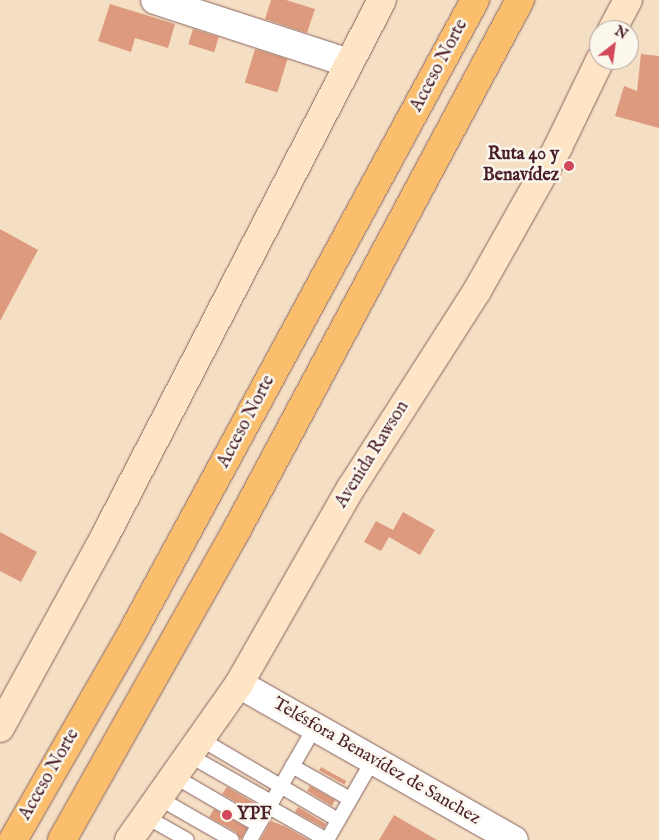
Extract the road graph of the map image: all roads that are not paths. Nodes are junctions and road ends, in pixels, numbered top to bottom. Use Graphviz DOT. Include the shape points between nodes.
graph roads {
  1 [pos="155,0"];
  2 [pos="382,0"];
  3 [pos="476,0"];
  4 [pos="520,0"];
  5 [pos="628,0"];
  6 [pos="617,20"];
  7 [pos="349,63"];
  8 [pos="595,70"];
  9 [pos="239,684"];
  10 [pos="315,727"];
  11 [pos="0,728"];
  12 [pos="186,756"];
  13 [pos="373,760"];
  14 [pos="292,766"];
  15 [pos="281,785"];
  16 [pos="350,799"];
  17 [pos="270,804"];
  18 [pos="151,806"];
  19 [pos="338,820"];
  20 [pos="258,825"];
  21 [pos="13,840"];
  22 [pos="62,840"];
  23 [pos="129,840"];
  24 [pos="187,840"];
  25 [pos="232,840"];
  26 [pos="250,840"];
  27 [pos="514,840"];
  1 -- 7 [label="street"];
  2 -- 7 [label="street"];
  3 -- 21 [label="highway, Acceso Norte" via="133,631"];
  4 -- 22 [label="highway" via="234,535"];
  5 -- 6 [label="street"];
  7 -- 11 [label="street" via="105,536"];
  8 -- 9 [label="street, Avenida Rawson" via="506,243 351,488"];
  9 -- 10 [label="street, Telésfora Benavídez de Sanchez"];
  9 -- 12 [label="street, Avenida Rawson"];
  10 -- 13 [label="street, Telésfora Benavídez de Sanchez"];
  10 -- 14 [label="lane"];
  12 -- 15 [label="lane"];
  12 -- 17 [label="lane"];
  12 -- 18 [label="street, Avenida Rawson"];
  12 -- 20 [label="lane"];
  13 -- 16 [label="lane"];
  13 -- 27 [label="street, Telésfora Benavídez de Sanchez"];
  14 -- 15 [label="lane"];
  14 -- 16 [label="lane"];
  15 -- 17 [label="lane"];
  15 -- 19 [label="lane"];
  16 -- 19 [label="lane"];
  17 -- 19 [label="lane" via="327,840"];
  17 -- 20 [label="lane"];
  18 -- 23 [label="street, Avenida Rawson"];
  18 -- 24 [label="lane"];
  18 -- 25 [label="lane"];
  20 -- 26 [label="lane"];
}
